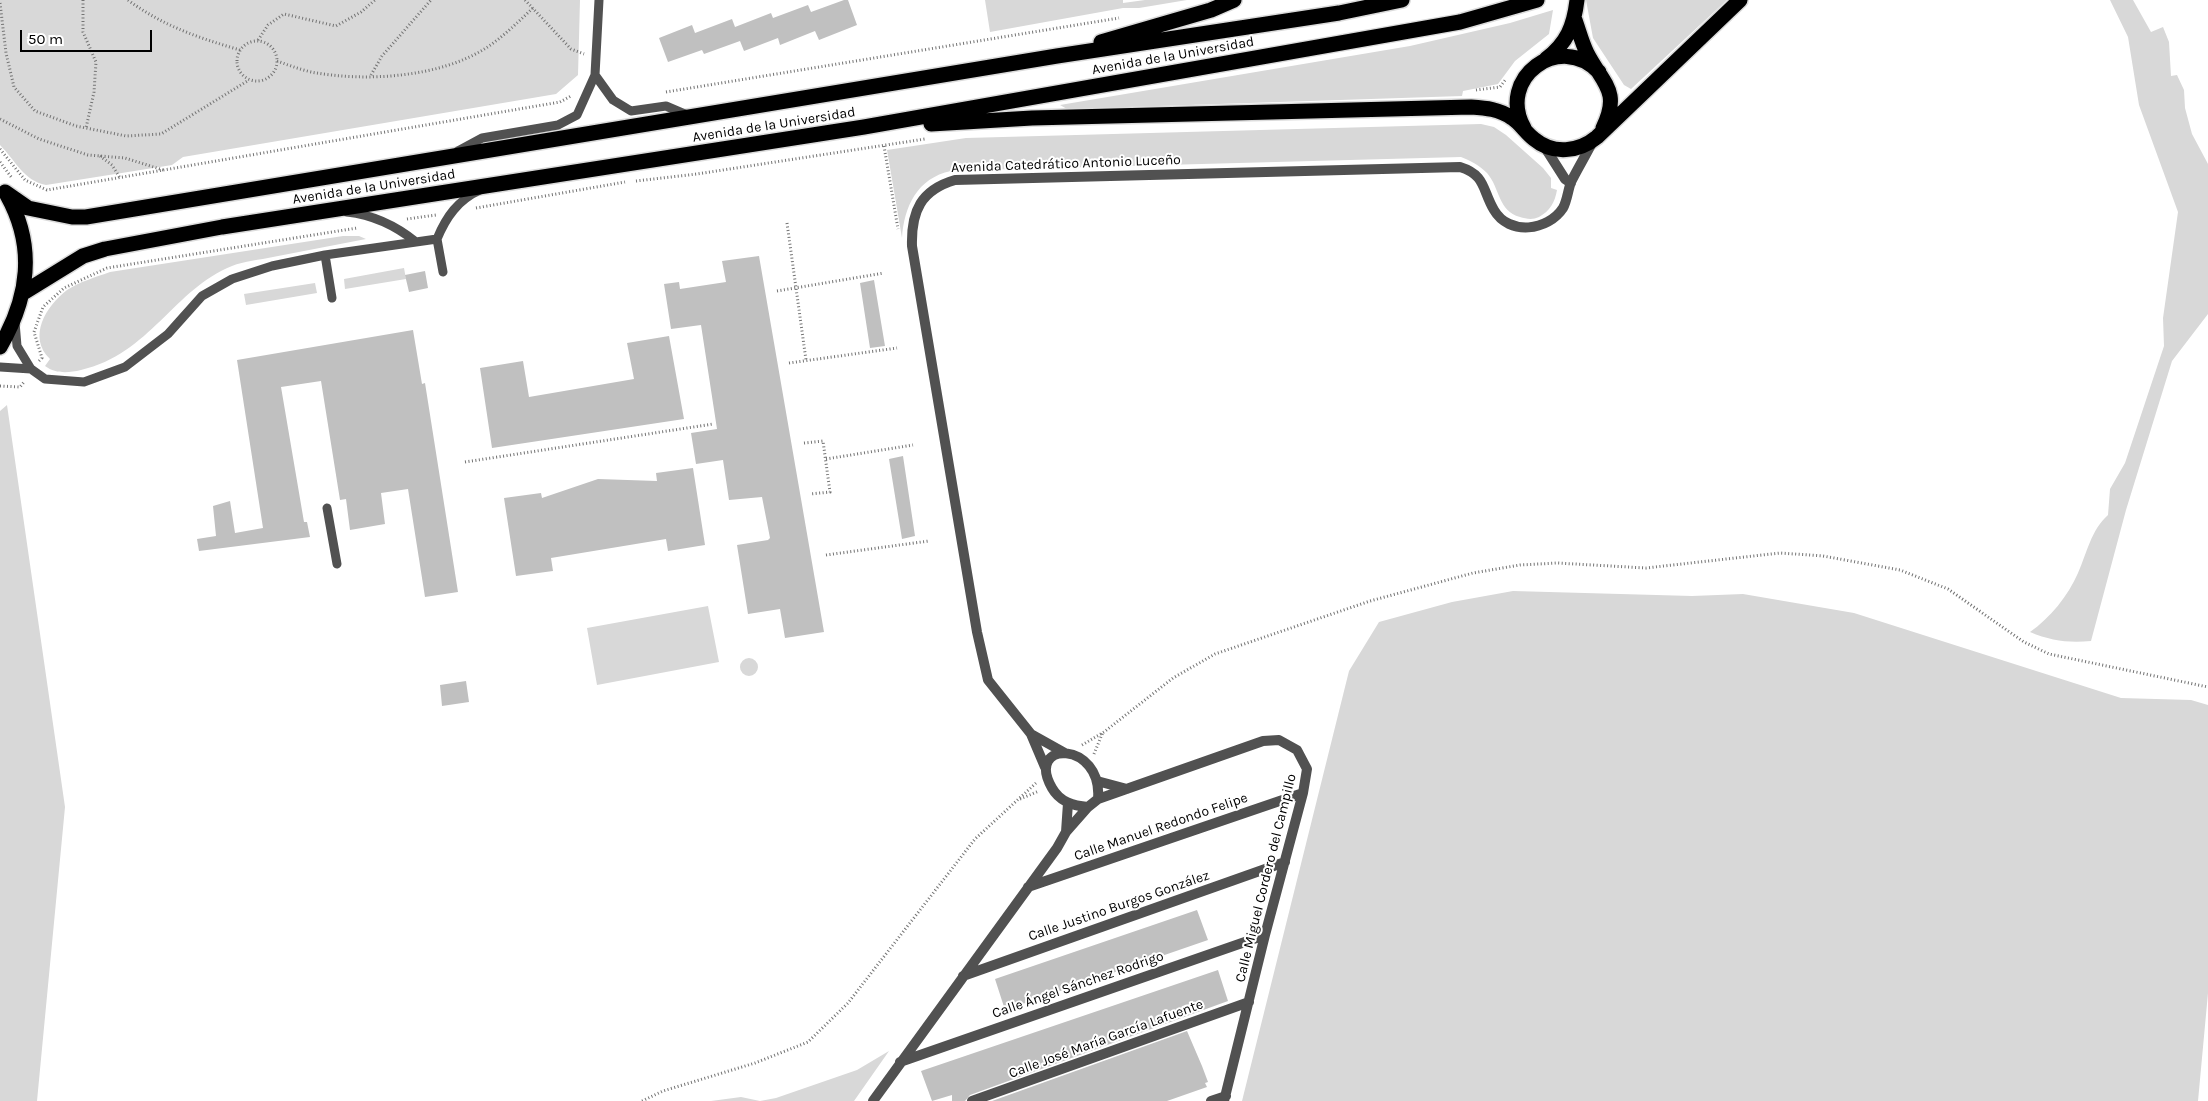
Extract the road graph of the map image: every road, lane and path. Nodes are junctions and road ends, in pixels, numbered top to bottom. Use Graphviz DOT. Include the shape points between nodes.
graph roads {
  1 [pos="83,0"];
  2 [pos="128,0"];
  3 [pos="375,0"];
  4 [pos="431,0"];
  5 [pos="525,0"];
  6 [pos="599,0"];
  7 [pos="1234,0"];
  8 [pos="1402,0"];
  9 [pos="1577,0"];
  10 [pos="1740,0"];
  11 [pos="1533,1"];
  12 [pos="0,3"];
  13 [pos="533,8"];
  14 [pos="1121,18"];
  15 [pos="1575,20"];
  16 [pos="258,40"];
  17 [pos="240,50"];
  18 [pos="1057,56"];
  19 [pos="596,58"];
  20 [pos="278,61"];
  21 [pos="1536,66"];
  22 [pos="1599,72"];
  23 [pos="371,75"];
  24 [pos="595,75"];
  25 [pos="250,80"];
  26 [pos="665,92"];
  27 [pos="573,94"];
  28 [pos="690,116"];
  29 [pos="0,119"];
  30 [pos="864,127"];
  31 [pos="86,128"];
  32 [pos="1525,130"];
  33 [pos="1597,137"];
  34 [pos="928,139"];
  35 [pos="884,146"];
  36 [pos="1544,146"];
  37 [pos="0,149"];
  38 [pos="99,156"];
  39 [pos="446,158"];
  40 [pos="164,170"];
  41 [pos="120,178"];
  42 [pos="1571,183"];
  43 [pos="497,184"];
  44 [pos="2,189"];
  45 [pos="330,210"];
  46 [pos="452,212"];
  47 [pos="389,222"];
  48 [pos="786,223"];
  49 [pos="363,227"];
  50 [pos="898,232"];
  51 [pos="437,239"];
  52 [pos="416,242"];
  53 [pos="325,255"];
  54 [pos="443,272"];
  55 [pos="884,273"];
  56 [pos="796,288"];
  57 [pos="777,291"];
  58 [pos="24,293"];
  59 [pos="332,298"];
  60 [pos="15,322"];
  61 [pos="0,347"];
  62 [pos="897,348"];
  63 [pos="806,360"];
  64 [pos="789,363"];
  65 [pos="0,367"];
  66 [pos="32,369"];
  67 [pos="713,424"];
  68 [pos="804,443"];
  69 [pos="913,445"];
  70 [pos="826,459"];
  71 [pos="465,462"];
  72 [pos="810,494"];
  73 [pos="327,508"];
  74 [pos="929,541"];
  75 [pos="826,555"];
  76 [pos="338,564"];
  77 [pos="2208,686"];
  78 [pos="1104,732"];
  79 [pos="1031,734"];
  80 [pos="1068,753"];
  81 [pos="1089,766"];
  82 [pos="1046,771"];
  83 [pos="1097,781"];
  84 [pos="1051,786"];
  85 [pos="1127,788"];
  86 [pos="1303,793"];
  87 [pos="1098,799"];
  88 [pos="1015,802"];
  89 [pos="1068,804"];
  90 [pos="1088,807"];
  91 [pos="1066,832"];
  92 [pos="1285,862"];
  93 [pos="1028,887"];
  94 [pos="1264,935"];
  95 [pos="963,976"];
  96 [pos="1249,1002"];
  97 [pos="900,1062"];
  98 [pos="1225,1098"];
  99 [pos="875,1100"];
  100 [pos="642,1101"];
  101 [pos="972,1101"];
  102 [pos="1212,1101"];
  1 -- 31 [label="path" via="83,32 96,62 94,92"];
  2 -- 17 [label="path" via="192,36"];
  3 -- 16 [label="path" via="336,26 284,14 268,25"];
  4 -- 23 [label="path" via="382,56"];
  5 -- 13 [label="path"];
  6 -- 19 [label="lane"];
  7 -- 18 [label="highway" via="1212,10"];
  8 -- 18 [label="highway, Avenida de la Universidad" via="1339,13"];
  9 -- 15 [label="highway"];
  10 -- 33 [label="highway"];
  11 -- 30 [label="highway, Avenida de la Universidad" via="1460,22"];
  12 -- 31 [label="path" via="14,87 35,111"];
  13 -- 19 [label="path" via="571,49"];
  13 -- 23 [label="path" via="486,48 457,63 422,73"];
  14 -- 26 [label="path"];
  15 -- 21 [label="highway" via="1557,50"];
  15 -- 22 [label="highway" via="1587,54"];
  16 -- 17 [label="path" via="251,41"];
  16 -- 20 [label="path" via="270,44"];
  17 -- 25 [label="path" via="237,64"];
  18 -- 28 [label="highway, Avenida de la Universidad"];
  19 -- 24 [label="lane"];
  20 -- 23 [label="path" via="310,72"];
  20 -- 25 [label="path" via="269,78"];
  21 -- 22 [label="highway" via="1549,59 1569,56 1588,62"];
  21 -- 32 [label="highway" via="1526,77 1518,95 1519,116"];
  22 -- 33 [label="highway" via="1610,89 1612,103"];
  24 -- 28 [label="lane" via="613,100 631,111 666,106"];
  24 -- 39 [label="lane" via="577,116 558,126 482,138"];
  25 -- 31 [label="path" via="161,134 126,136"];
  27 -- 40 [label="path" via="560,102"];
  28 -- 39 [label="highway, Avenida de la Universidad"];
  29 -- 38 [label="path" via="39,139"];
  30 -- 32 [label="highway" via="1032,118 1472,107 1494,109 1512,118"];
  30 -- 43 [label="highway, Avenida de la Universidad"];
  32 -- 36 [label="highway"];
  33 -- 36 [label="highway" via="1583,146 1566,150"];
  33 -- 42 [label="street, Avenida Catedrático Antonio Luceño"];
  34 -- 35 [label="path"];
  35 -- 46 [label="path" via="635,181"];
  35 -- 50 [label="path"];
  36 -- 42 [label="street"];
  37 -- 41 [label="path" via="25,180 47,190"];
  38 -- 40 [label="path" via="125,158"];
  38 -- 41 [label="path"];
  39 -- 44 [label="highway, Avenida de la Universidad" via="86,217 32,209"];
  40 -- 41 [label="path"];
  42 -- 79 [label="street, Avenida Catedrático Antonio Luceño" via="1563,208 1547,222 1530,228 1514,226 1500,217 1481,180 1460,167 956,180 941,184 924,198 913,220 912,246 977,632 988,680"];
  43 -- 45 [label="highway, Avenida de la Universidad"];
  43 -- 46 [label="lane" via="477,191 456,205"];
  44 -- 58 [label="highway" via="14,208 26,250"];
  45 -- 47 [label="lane" via="363,214"];
  45 -- 58 [label="highway, Avenida de la Universidad" via="105,249 83,256"];
  46 -- 47 [label="path"];
  46 -- 51 [label="lane"];
  47 -- 52 [label="lane"];
  48 -- 56 [label="path"];
  49 -- 66 [label="path" via="107,268 64,288 43,307 34,332 42,358"];
  51 -- 52 [label="lane"];
  51 -- 54 [label="lane"];
  52 -- 53 [label="lane"];
  53 -- 59 [label="lane"];
  53 -- 66 [label="lane" via="272,266 232,279 202,296 168,334 125,367 84,382 45,379"];
  55 -- 56 [label="path"];
  56 -- 57 [label="path"];
  56 -- 63 [label="path"];
  58 -- 60 [label="highway"];
  60 -- 61 [label="highway"];
  60 -- 66 [label="lane" via="17,346"];
  62 -- 63 [label="path"];
  63 -- 64 [label="path"];
  65 -- 66 [label="lane"];
  67 -- 71 [label="path"];
  68 -- 70 [label="path" via="823,441"];
  69 -- 70 [label="path"];
  70 -- 72 [label="path" via="830,492"];
  73 -- 76 [label="lane"];
  74 -- 75 [label="path"];
  77 -- 78 [label="path" via="2050,654 2024,642 1948,589 1900,570 1823,556 1780,553 1646,568 1557,563 1473,573 1370,601 1215,654 1173,678"];
  78 -- 80 [label="path"];
  78 -- 81 [label="path"];
  79 -- 80 [label="street, Avenida Catedrático Antonio Luceño"];
  79 -- 82 [label="street, Avenida Catedrático Antonio Luceño"];
  80 -- 81 [label="street"];
  80 -- 82 [label="street" via="1050,758"];
  81 -- 83 [label="street"];
  82 -- 84 [label="street"];
  82 -- 88 [label="path"];
  83 -- 85 [label="street"];
  83 -- 87 [label="street"];
  84 -- 88 [label="path"];
  84 -- 89 [label="street"];
  85 -- 86 [label="street, Calle Miguel Cordero del Campillo" via="1263,741 1279,740 1297,750 1307,769"];
  85 -- 87 [label="street, Calle Miguel Cordero del Campillo"];
  86 -- 92 [label="street, Calle Miguel Cordero del Campillo"];
  86 -- 93 [label="street, Calle Manuel Redondo Felipe"];
  87 -- 90 [label="street"];
  88 -- 100 [label="path" via="975,839 848,1003 808,1042"];
  89 -- 90 [label="street"];
  89 -- 91 [label="street"];
  90 -- 91 [label="street"];
  91 -- 93 [label="street"];
  92 -- 94 [label="street, Calle Miguel Cordero del Campillo"];
  92 -- 95 [label="street, Calle Justino Burgos González"];
  93 -- 95 [label="street"];
  94 -- 96 [label="street, Calle Miguel Cordero del Campillo"];
  94 -- 97 [label="street, Calle Ángel Sánchez Rodrigo"];
  95 -- 97 [label="street"];
  96 -- 98 [label="street, Calle Miguel Cordero del Campillo"];
  96 -- 101 [label="street, Calle José María García Lafuente"];
  97 -- 99 [label="street"];
  98 -- 102 [label="street"];
}
